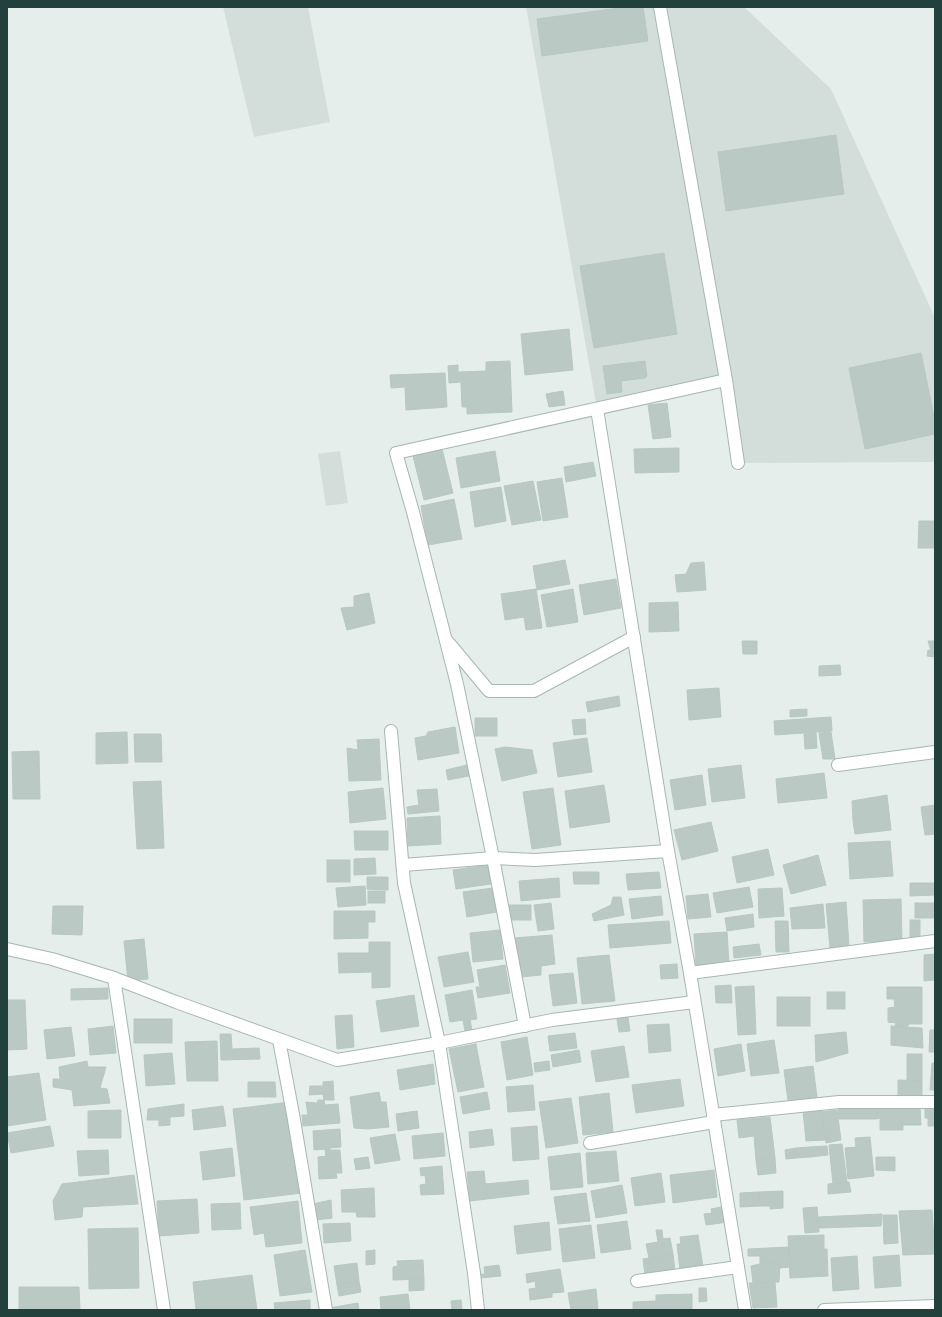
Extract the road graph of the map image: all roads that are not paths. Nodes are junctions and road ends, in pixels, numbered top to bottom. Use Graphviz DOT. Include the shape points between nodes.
graph roads {
  1 [pos="660,7"];
  2 [pos="726,380"];
  3 [pos="597,409"];
  4 [pos="738,462"];
  5 [pos="634,637"];
  6 [pos="446,639"];
  7 [pos="391,731"];
  8 [pos="935,752"];
  9 [pos="838,765"];
  10 [pos="668,851"];
  11 [pos="493,858"];
  12 [pos="403,864"];
  13 [pos="935,941"];
  14 [pos="7,949"];
  15 [pos="690,973"];
  16 [pos="114,978"];
  17 [pos="694,1002"];
  18 [pos="525,1026"];
  19 [pos="278,1040"];
  20 [pos="439,1043"];
  21 [pos="935,1102"];
  22 [pos="714,1119"];
  23 [pos="590,1143"];
  24 [pos="738,1267"];
  25 [pos="637,1281"];
  26 [pos="935,1306"];
  27 [pos="164,1310"];
  28 [pos="326,1310"];
  29 [pos="478,1310"];
  30 [pos="746,1310"];
  31 [pos="824,1310"];
  1 -- 2 [label="street"];
  2 -- 3 [label="street"];
  2 -- 4 [label="street"];
  3 -- 5 [label="street"];
  3 -- 6 [label="street" via="396,453"];
  5 -- 6 [label="street" via="534,691 489,691"];
  5 -- 10 [label="street"];
  6 -- 11 [label="street"];
  7 -- 12 [label="street"];
  8 -- 9 [label="street"];
  10 -- 11 [label="street" via="535,860"];
  10 -- 15 [label="street"];
  11 -- 12 [label="street"];
  11 -- 18 [label="street"];
  12 -- 20 [label="street" via="404,883"];
  13 -- 15 [label="street"];
  14 -- 16 [label="street" via="52,959"];
  15 -- 17 [label="street"];
  16 -- 19 [label="street"];
  16 -- 27 [label="street"];
  17 -- 18 [label="street" via="552,1020"];
  17 -- 22 [label="street"];
  18 -- 20 [label="street"];
  19 -- 20 [label="street" via="337,1060"];
  19 -- 28 [label="street"];
  20 -- 29 [label="street"];
  21 -- 22 [label="street" via="839,1102"];
  22 -- 23 [label="street"];
  22 -- 24 [label="street"];
  24 -- 25 [label="street"];
  24 -- 30 [label="street"];
  26 -- 31 [label="street"];
}
